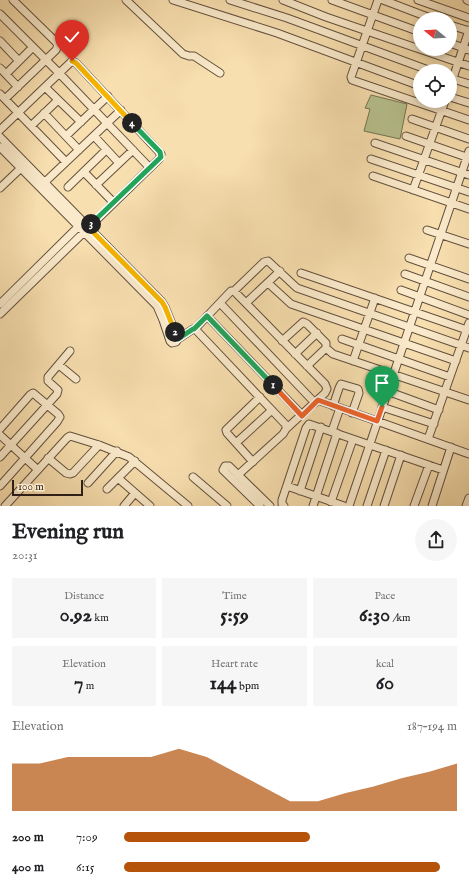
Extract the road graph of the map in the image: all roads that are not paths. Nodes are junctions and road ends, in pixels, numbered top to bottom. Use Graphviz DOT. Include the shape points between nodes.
graph roads {
  1 [pos="13,0"];
  2 [pos="126,0"];
  3 [pos="173,0"];
  4 [pos="230,0"];
  5 [pos="283,0"];
  6 [pos="332,0"];
  7 [pos="378,0"];
  8 [pos="383,0"];
  9 [pos="420,0"];
  10 [pos="413,12"];
  11 [pos="416,12"];
  12 [pos="0,15"];
  13 [pos="373,15"];
  14 [pos="469,18"];
  15 [pos="457,27"];
  16 [pos="413,29"];
  17 [pos="367,31"];
  18 [pos="469,31"];
  19 [pos="0,43"];
  20 [pos="33,47"];
  21 [pos="362,47"];
  22 [pos="466,49"];
  23 [pos="46,60"];
  24 [pos="19,61"];
  25 [pos="356,62"];
  26 [pos="458,63"];
  27 [pos="413,65"];
  28 [pos="469,66"];
  29 [pos="0,68"];
  30 [pos="59,73"];
  31 [pos="220,73"];
  32 [pos="6,74"];
  33 [pos="457,80"];
  34 [pos="413,83"];
  35 [pos="469,84"];
  36 [pos="18,87"];
  37 [pos="44,87"];
  38 [pos="108,96"];
  39 [pos="2,97"];
  40 [pos="457,99"];
  41 [pos="58,100"];
  42 [pos="469,103"];
  43 [pos="443,108"];
  44 [pos="94,110"];
  45 [pos="121,110"];
  46 [pos="442,111"];
  47 [pos="18,113"];
  48 [pos="44,113"];
  49 [pos="412,119"];
  50 [pos="469,120"];
  51 [pos="81,122"];
  52 [pos="107,123"];
  53 [pos="31,126"];
  54 [pos="436,128"];
  55 [pos="0,130"];
  56 [pos="66,136"];
  57 [pos="94,136"];
  58 [pos="406,136"];
  59 [pos="0,137"];
  60 [pos="469,139"];
  61 [pos="375,143"];
  62 [pos="430,144"];
  63 [pos="0,147"];
  64 [pos="79,150"];
  65 [pos="106,150"];
  66 [pos="133,150"];
  67 [pos="468,155"];
  68 [pos="371,159"];
  69 [pos="424,160"];
  70 [pos="66,162"];
  71 [pos="119,163"];
  72 [pos="21,168"];
  73 [pos="150,168"];
  74 [pos="84,172"];
  75 [pos="462,173"];
  76 [pos="419,175"];
  77 [pos="469,175"];
  78 [pos="373,176"];
  79 [pos="44,182"];
  80 [pos="2,184"];
  81 [pos="96,185"];
  82 [pos="68,187"];
  83 [pos="456,188"];
  84 [pos="413,190"];
  85 [pos="469,192"];
  86 [pos="114,203"];
  87 [pos="451,203"];
  88 [pos="469,209"];
  89 [pos="83,227"];
  90 [pos="427,230"];
  91 [pos="440,235"];
  92 [pos="469,244"];
  93 [pos="409,258"];
  94 [pos="430,266"];
  95 [pos="280,271"];
  96 [pos="301,273"];
  97 [pos="404,274"];
  98 [pos="469,279"];
  99 [pos="424,281"];
  100 [pos="268,283"];
  101 [pos="401,290"];
  102 [pos="234,291"];
  103 [pos="419,297"];
  104 [pos="469,297"];
  105 [pos="375,298"];
  106 [pos="220,303"];
  107 [pos="246,303"];
  108 [pos="0,304"];
  109 [pos="414,312"];
  110 [pos="0,314"];
  111 [pos="370,314"];
  112 [pos="207,316"];
  113 [pos="469,316"];
  114 [pos="409,327"];
  115 [pos="468,327"];
  116 [pos="194,329"];
  117 [pos="364,330"];
  118 [pos="317,333"];
  119 [pos="342,339"];
  120 [pos="282,340"];
  121 [pos="403,343"];
  122 [pos="359,344"];
  123 [pos="461,346"];
  124 [pos="326,348"];
  125 [pos="469,348"];
  126 [pos="70,351"];
  127 [pos="295,354"];
  128 [pos="398,358"];
  129 [pos="353,361"];
  130 [pos="456,361"];
  131 [pos="59,365"];
  132 [pos="307,366"];
  133 [pos="393,374"];
  134 [pos="450,377"];
  135 [pos="76,379"];
  136 [pos="387,391"];
  137 [pos="445,392"];
  138 [pos="260,397"];
  139 [pos="469,400"];
  140 [pos="316,402"];
  141 [pos="47,405"];
  142 [pos="336,407"];
  143 [pos="382,407"];
  144 [pos="272,410"];
  145 [pos="439,410"];
  146 [pos="352,413"];
  147 [pos="302,416"];
  148 [pos="377,421"];
  149 [pos="434,424"];
  150 [pos="321,428"];
  151 [pos="0,429"];
  152 [pos="286,429"];
  153 [pos="335,432"];
  154 [pos="0,435"];
  155 [pos="353,439"];
  156 [pos="428,439"];
  157 [pos="236,443"];
  158 [pos="369,444"];
  159 [pos="11,445"];
  160 [pos="99,445"];
  161 [pos="451,447"];
  162 [pos="386,450"];
  163 [pos="116,451"];
  164 [pos="469,454"];
  165 [pos="401,455"];
  166 [pos="0,458"];
  167 [pos="25,458"];
  168 [pos="48,458"];
  169 [pos="135,461"];
  170 [pos="253,462"];
  171 [pos="428,465"];
  172 [pos="38,470"];
  173 [pos="443,470"];
  174 [pos="238,475"];
  175 [pos="193,477"];
  176 [pos="118,478"];
  177 [pos="88,483"];
  178 [pos="0,486"];
  179 [pos="287,486"];
  180 [pos="107,489"];
  181 [pos="300,491"];
  182 [pos="135,493"];
  183 [pos="316,496"];
  184 [pos="469,498"];
  185 [pos="331,502"];
  186 [pos="218,503"];
  187 [pos="185,505"];
  188 [pos="5,506"];
  189 [pos="124,506"];
  190 [pos="150,506"];
  191 [pos="227,506"];
  192 [pos="260,506"];
  193 [pos="270,506"];
  194 [pos="283,506"];
  195 [pos="313,506"];
  196 [pos="344,506"];
  197 [pos="349,506"];
  198 [pos="367,506"];
  199 [pos="384,506"];
  200 [pos="414,506"];
  201 [pos="432,506"];
  202 [pos="466,506"];
  1 -- 23 [label="street" via="57,44 56,50"];
  2 -- 31 [label="street" via="183,54 194,56"];
  3 -- 25 [label="street" via="277,33"];
  4 -- 21 [label="street" via="287,18"];
  5 -- 17 [label="street"];
  6 -- 13 [label="street"];
  7 -- 13 [label="street"];
  8 -- 10 [label="street"];
  9 -- 11 [label="street"];
  9 -- 14 [label="street"];
  12 -- 20 [label="street"];
  13 -- 16 [label="street"];
  13 -- 17 [label="street"];
  15 -- 18 [label="street"];
  17 -- 21 [label="street"];
  17 -- 26 [label="street"];
  18 -- 22 [label="street"];
  19 -- 24 [label="street"];
  20 -- 23 [label="street"];
  20 -- 24 [label="street"];
  21 -- 25 [label="street"];
  21 -- 27 [label="street"];
  22 -- 26 [label="street"];
  23 -- 30 [label="street"];
  23 -- 36 [label="street"];
  24 -- 32 [label="street"];
  25 -- 34 [label="street"];
  25 -- 46 [label="street" via="352,80"];
  26 -- 28 [label="street"];
  29 -- 32 [label="street"];
  30 -- 37 [label="street"];
  30 -- 38 [label="street" via="74,61"];
  30 -- 44 [label="street"];
  32 -- 36 [label="street"];
  33 -- 35 [label="street"];
  36 -- 39 [label="street"];
  37 -- 41 [label="street"];
  37 -- 47 [label="street"];
  38 -- 44 [label="street"];
  38 -- 45 [label="street"];
  39 -- 47 [label="street"];
  40 -- 42 [label="street"];
  41 -- 48 [label="street"];
  41 -- 51 [label="street"];
  43 -- 46 [label="street"];
  44 -- 51 [label="street"];
  44 -- 52 [label="street"];
  45 -- 52 [label="street"];
  45 -- 73 [label="street" via="161,154 160,159"];
  46 -- 50 [label="street"];
  46 -- 54 [label="street"];
  47 -- 53 [label="street"];
  47 -- 55 [label="street"];
  48 -- 53 [label="street"];
  48 -- 56 [label="street"];
  49 -- 54 [label="street"];
  51 -- 56 [label="street"];
  52 -- 57 [label="street"];
  52 -- 66 [label="street"];
  53 -- 70 [label="street"];
  54 -- 60 [label="street"];
  54 -- 62 [label="street"];
  56 -- 64 [label="street"];
  57 -- 64 [label="street"];
  57 -- 65 [label="street"];
  58 -- 62 [label="street"];
  59 -- 79 [label="street"];
  61 -- 69 [label="street"];
  62 -- 67 [label="street"];
  62 -- 69 [label="street"];
  63 -- 72 [label="street"];
  64 -- 70 [label="street"];
  65 -- 71 [label="street"];
  65 -- 74 [label="street"];
  66 -- 71 [label="street"];
  66 -- 73 [label="street"];
  67 -- 75 [label="street"];
  68 -- 76 [label="street"];
  69 -- 75 [label="street"];
  69 -- 76 [label="street"];
  70 -- 79 [label="street"];
  71 -- 81 [label="street"];
  72 -- 80 [label="street"];
  72 -- 89 [label="street"];
  73 -- 86 [label="street"];
  74 -- 81 [label="street"];
  74 -- 82 [label="street"];
  75 -- 77 [label="street"];
  75 -- 83 [label="street"];
  76 -- 83 [label="street"];
  76 -- 84 [label="street"];
  78 -- 84 [label="street"];
  79 -- 89 [label="street"];
  81 -- 86 [label="street"];
  83 -- 85 [label="street"];
  83 -- 87 [label="street"];
  84 -- 87 [label="street"];
  86 -- 89 [label="street"];
  87 -- 88 [label="street"];
  87 -- 91 [label="street"];
  89 -- 108 [label="street"];
  89 -- 110 [label="street"];
  89 -- 116 [label="street" via="162,302 178,339"];
  90 -- 91 [label="street"];
  91 -- 92 [label="street"];
  91 -- 94 [label="street"];
  93 -- 94 [label="street"];
  94 -- 98 [label="street"];
  94 -- 99 [label="street"];
  95 -- 100 [label="street"];
  95 -- 102 [label="street" via="266,261"];
  95 -- 111 [label="street" via="297,288"];
  96 -- 105 [label="street"];
  97 -- 99 [label="street"];
  99 -- 103 [label="street"];
  99 -- 104 [label="street"];
  100 -- 107 [label="street"];
  100 -- 117 [label="street" via="291,304"];
  101 -- 103 [label="street"];
  102 -- 106 [label="street"];
  102 -- 107 [label="street"];
  103 -- 109 [label="street"];
  103 -- 113 [label="street"];
  105 -- 109 [label="street"];
  105 -- 111 [label="street"];
  106 -- 112 [label="street"];
  106 -- 140 [label="street"];
  107 -- 120 [label="street"];
  109 -- 114 [label="street"];
  109 -- 115 [label="street"];
  111 -- 114 [label="street"];
  111 -- 117 [label="street"];
  112 -- 116 [label="street"];
  112 -- 147 [label="street"];
  114 -- 121 [label="street"];
  114 -- 123 [label="street"];
  115 -- 123 [label="street"];
  116 -- 138 [label="street"];
  117 -- 121 [label="street"];
  117 -- 122 [label="street"];
  118 -- 120 [label="street" via="303,322"];
  118 -- 124 [label="street" via="326,343"];
  118 -- 127 [label="street"];
  119 -- 122 [label="street"];
  120 -- 127 [label="street"];
  121 -- 128 [label="street"];
  121 -- 130 [label="street"];
  122 -- 128 [label="street"];
  122 -- 129 [label="street"];
  123 -- 125 [label="street"];
  123 -- 130 [label="street"];
  124 -- 129 [label="street" via="333,354"];
  124 -- 132 [label="street"];
  126 -- 131 [label="street"];
  127 -- 132 [label="street"];
  128 -- 133 [label="street"];
  128 -- 134 [label="street"];
  129 -- 133 [label="street"];
  130 -- 134 [label="street"];
  131 -- 135 [label="street"];
  131 -- 141 [label="street" via="48,377 58,390"];
  132 -- 140 [label="street" via="328,389"];
  133 -- 136 [label="street"];
  133 -- 137 [label="street"];
  134 -- 137 [label="street"];
  136 -- 143 [label="street"];
  136 -- 145 [label="street"];
  137 -- 139 [label="street"];
  137 -- 145 [label="street"];
  138 -- 144 [label="street"];
  138 -- 157 [label="street" via="227,428 227,433"];
  140 -- 142 [label="street"];
  140 -- 147 [label="street"];
  141 -- 151 [label="street" via="32,393"];
  141 -- 159 [label="street"];
  141 -- 167 [label="street" via="59,415 59,419"];
  142 -- 146 [label="street"];
  142 -- 146 [label="street" via="341,384 358,389"];
  142 -- 153 [label="street"];
  143 -- 148 [label="street"];
  143 -- 149 [label="street"];
  144 -- 152 [label="street" via="285,423"];
  144 -- 157 [label="street"];
  145 -- 149 [label="street"];
  146 -- 148 [label="street"];
  147 -- 152 [label="street"];
  148 -- 156 [label="street"];
  148 -- 158 [label="street"];
  149 -- 156 [label="street"];
  150 -- 153 [label="street"];
  150 -- 179 [label="street" via="308,425"];
  150 -- 181 [label="street"];
  152 -- 170 [label="street"];
  153 -- 155 [label="street"];
  153 -- 183 [label="street"];
  154 -- 159 [label="street"];
  155 -- 158 [label="street"];
  155 -- 185 [label="street"];
  156 -- 161 [label="street"];
  157 -- 170 [label="street"];
  158 -- 162 [label="street"];
  158 -- 197 [label="street"];
  159 -- 166 [label="street"];
  159 -- 167 [label="street"];
  160 -- 163 [label="street"];
  160 -- 168 [label="street" via="70,436"];
  160 -- 168 [label="street" via="70,474"];
  161 -- 164 [label="street"];
  161 -- 173 [label="street"];
  162 -- 165 [label="street"];
  162 -- 198 [label="street"];
  163 -- 169 [label="street"];
  163 -- 177 [label="street"];
  165 -- 171 [label="street"];
  165 -- 199 [label="street"];
  167 -- 172 [label="street"];
  167 -- 178 [label="street"];
  168 -- 172 [label="street"];
  169 -- 176 [label="street"];
  169 -- 187 [label="street"];
  170 -- 174 [label="street"];
  171 -- 173 [label="street"];
  171 -- 200 [label="street"];
  172 -- 188 [label="street"];
  173 -- 201 [label="street"];
  174 -- 192 [label="street" via="228,465 224,467 225,472"];
  174 -- 193 [label="street"];
  175 -- 186 [label="street"];
  176 -- 180 [label="street"];
  176 -- 182 [label="street"];
  179 -- 181 [label="street"];
  179 -- 194 [label="street" via="281,503"];
  181 -- 183 [label="street"];
  182 -- 189 [label="street"];
  182 -- 190 [label="street"];
  183 -- 185 [label="street"];
  183 -- 195 [label="street"];
  184 -- 202 [label="street"];
  185 -- 196 [label="street"];
  186 -- 191 [label="street"];
}
